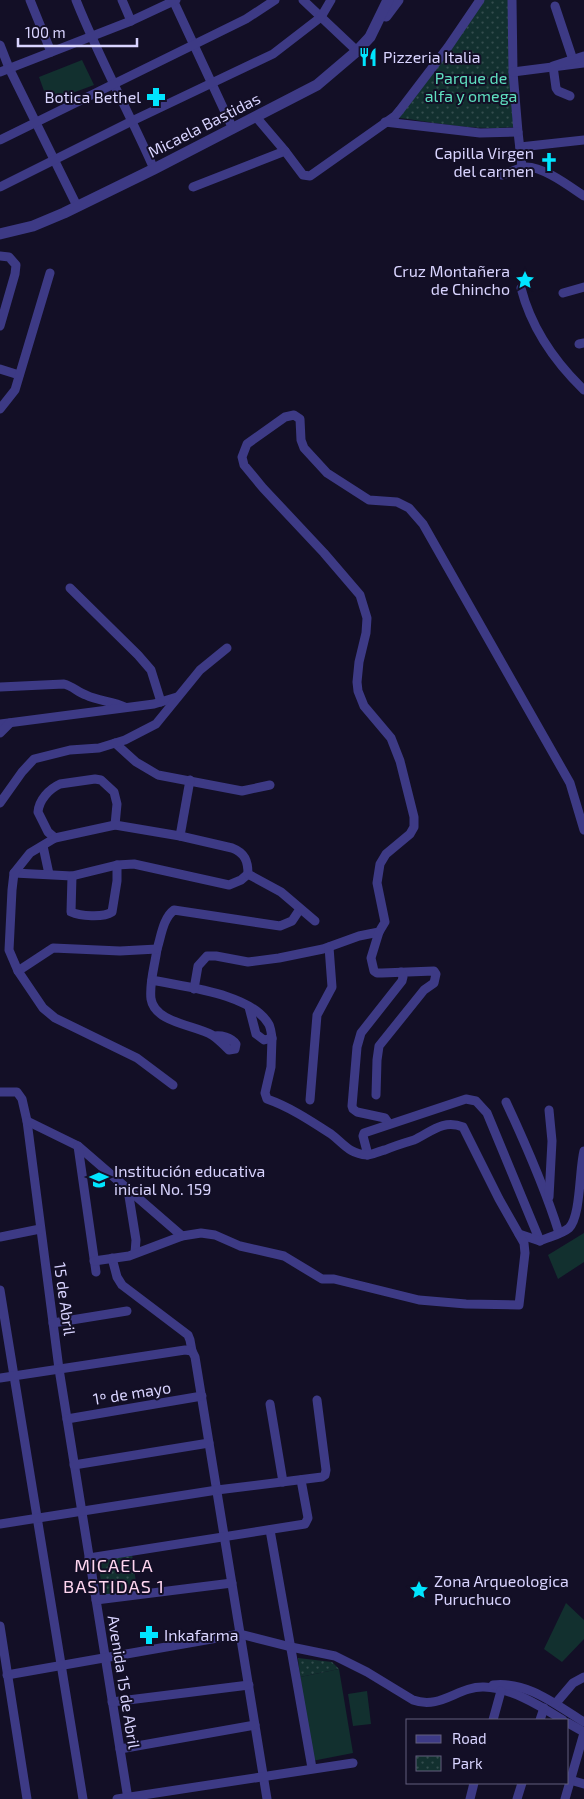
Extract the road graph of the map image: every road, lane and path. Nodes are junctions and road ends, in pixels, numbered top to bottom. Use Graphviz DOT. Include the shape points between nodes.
graph roads {
  1 [pos="30,0"];
  2 [pos="76,0"];
  3 [pos="122,0"];
  4 [pos="174,0"];
  5 [pos="275,0"];
  6 [pos="303,0"];
  7 [pos="331,0"];
  8 [pos="388,0"];
  9 [pos="398,0"];
  10 [pos="480,0"];
  11 [pos="512,0"];
  12 [pos="555,6"];
  13 [pos="321,18"];
  14 [pos="131,21"];
  15 [pos="90,37"];
  16 [pos="370,37"];
  17 [pos="0,45"];
  18 [pos="194,45"];
  19 [pos="357,51"];
  20 [pos="51,52"];
  21 [pos="584,56"];
  22 [pos="573,60"];
  23 [pos="584,63"];
  24 [pos="553,66"];
  25 [pos="9,68"];
  26 [pos="0,72"];
  27 [pos="513,72"];
  28 [pos="212,82"];
  29 [pos="114,84"];
  30 [pos="570,96"];
  31 [pos="256,117"];
  32 [pos="132,120"];
  33 [pos="37,122"];
  34 [pos="384,122"];
  35 [pos="233,129"];
  36 [pos="518,132"];
  37 [pos="0,140"];
  38 [pos="584,140"];
  39 [pos="520,147"];
  40 [pos="285,151"];
  41 [pos="55,160"];
  42 [pos="522,167"];
  43 [pos="154,169"];
  44 [pos="502,174"];
  45 [pos="0,187"];
  46 [pos="193,187"];
  47 [pos="584,196"];
  48 [pos="77,206"];
  49 [pos="0,234"];
  50 [pos="0,256"];
  51 [pos="50,273"];
  52 [pos="584,287"];
  53 [pos="521,288"];
  54 [pos="563,293"];
  55 [pos="3,307"];
  56 [pos="0,326"];
  57 [pos="0,369"];
  58 [pos="20,375"];
  59 [pos="584,390"];
  60 [pos="0,409"];
  61 [pos="70,588"];
  62 [pos="227,648"];
  63 [pos="0,687"];
  64 [pos="177,697"];
  65 [pos="161,702"];
  66 [pos="125,707"];
  67 [pos="5,723"];
  68 [pos="0,733"];
  69 [pos="115,743"];
  70 [pos="190,780"];
  71 [pos="270,785"];
  72 [pos="0,803"];
  73 [pos="115,825"];
  74 [pos="584,830"];
  75 [pos="180,836"];
  76 [pos="55,838"];
  77 [pos="43,846"];
  78 [pos="117,865"];
  79 [pos="14,874"];
  80 [pos="49,874"];
  81 [pos="248,874"];
  82 [pos="72,876"];
  83 [pos="300,909"];
  84 [pos="314,921"];
  85 [pos="379,932"];
  86 [pos="329,947"];
  87 [pos="157,950"];
  88 [pos="18,971"];
  89 [pos="401,972"];
  90 [pos="152,980"];
  91 [pos="194,989"];
  92 [pos="250,1007"];
  93 [pos="214,1036"];
  94 [pos="272,1038"];
  95 [pos="173,1085"];
  96 [pos="0,1092"];
  97 [pos="376,1096"];
  98 [pos="310,1100"];
  99 [pos="506,1102"];
  100 [pos="549,1110"];
  101 [pos="27,1121"];
  102 [pos="389,1124"];
  103 [pos="78,1146"];
  104 [pos="584,1151"];
  105 [pos="368,1155"];
  106 [pos="128,1190"];
  107 [pos="549,1201"];
  108 [pos="40,1229"];
  109 [pos="559,1233"];
  110 [pos="519,1234"];
  111 [pos="182,1236"];
  112 [pos="0,1237"];
  113 [pos="540,1241"];
  114 [pos="134,1253"];
  115 [pos="112,1258"];
  116 [pos="94,1261"];
  117 [pos="96,1272"];
  118 [pos="0,1290"];
  119 [pos="127,1311"];
  120 [pos="53,1323"];
  121 [pos="192,1351"];
  122 [pos="59,1369"];
  123 [pos="14,1376"];
  124 [pos="0,1378"];
  125 [pos="202,1396"];
  126 [pos="317,1400"];
  127 [pos="270,1404"];
  128 [pos="67,1419"];
  129 [pos="209,1443"];
  130 [pos="74,1465"];
  131 [pos="301,1480"];
  132 [pos="283,1482"];
  133 [pos="217,1490"];
  134 [pos="81,1510"];
  135 [pos="37,1518"];
  136 [pos="0,1524"];
  137 [pos="270,1530"];
  138 [pos="225,1537"];
  139 [pos="89,1558"];
  140 [pos="232,1583"];
  141 [pos="96,1600"];
  142 [pos="0,1626"];
  143 [pos="240,1634"];
  144 [pos="291,1647"];
  145 [pos="105,1658"];
  146 [pos="61,1666"];
  147 [pos="7,1675"];
  148 [pos="584,1677"];
  149 [pos="249,1685"];
  150 [pos="482,1687"];
  151 [pos="501,1691"];
  152 [pos="112,1702"];
  153 [pos="556,1703"];
  154 [pos="544,1708"];
  155 [pos="492,1719"];
  156 [pos="540,1719"];
  157 [pos="561,1719"];
  158 [pos="584,1722"];
  159 [pos="569,1724"];
  160 [pos="255,1725"];
  161 [pos="584,1732"];
  162 [pos="120,1749"];
  163 [pos="353,1763"];
  164 [pos="312,1768"];
  165 [pos="264,1776"];
  166 [pos="570,1780"];
  167 [pos="569,1783"];
  168 [pos="474,1784"];
  169 [pos="522,1784"];
  170 [pos="569,1784"];
  171 [pos="584,1784"];
  172 [pos="128,1798"];
  173 [pos="27,1799"];
  174 [pos="83,1799"];
  175 [pos="117,1799"];
  176 [pos="267,1799"];
  177 [pos="470,1799"];
  178 [pos="518,1799"];
  179 [pos="564,1799"];
  1 -- 20 [label="street"];
  2 -- 15 [label="street"];
  3 -- 14 [label="street"];
  4 -- 14 [label="street"];
  4 -- 18 [label="street"];
  5 -- 18 [label="street"];
  6 -- 13 [label="street"];
  7 -- 13 [label="street"];
  8 -- 16 [label="street, Micaela Bastidas"];
  9 -- 16 [label="street"];
  10 -- 34 [label="street" via="400,110"];
  11 -- 27 [label="street"];
  12 -- 22 [label="street"];
  13 -- 19 [label="street"];
  13 -- 28 [label="street" via="273,54"];
  14 -- 15 [label="street"];
  15 -- 20 [label="street"];
  15 -- 29 [label="street"];
  16 -- 19 [label="street, Micaela Bastidas"];
  17 -- 25 [label="street"];
  18 -- 28 [label="street"];
  18 -- 29 [label="street"];
  19 -- 31 [label="street, Micaela Bastidas" via="317,85"];
  20 -- 25 [label="street"];
  21 -- 22 [label="street"];
  22 -- 24 [label="street"];
  23 -- 24 [label="street"];
  24 -- 27 [label="street"];
  24 -- 30 [label="street" via="556,88"];
  25 -- 26 [label="street"];
  25 -- 33 [label="street"];
  27 -- 36 [label="street"];
  28 -- 32 [label="street"];
  28 -- 35 [label="street"];
  29 -- 32 [label="street"];
  29 -- 33 [label="street"];
  31 -- 35 [label="street, Micaela Bastidas"];
  31 -- 40 [label="street"];
  32 -- 41 [label="street"];
  32 -- 43 [label="street"];
  33 -- 37 [label="street"];
  33 -- 41 [label="street"];
  34 -- 36 [label="street" via="486,133"];
  34 -- 40 [label="street" via="310,176 302,175"];
  35 -- 43 [label="street, Micaela Bastidas"];
  36 -- 39 [label="street"];
  38 -- 39 [label="street"];
  39 -- 42 [label="street"];
  40 -- 46 [label="street"];
  41 -- 45 [label="street"];
  41 -- 48 [label="street"];
  42 -- 44 [label="street"];
  42 -- 47 [label="street" via="544,172"];
  43 -- 48 [label="street, Micaela Bastidas"];
  48 -- 49 [label="street, Micaela Bastidas" via="33,226"];
  50 -- 55 [label="street" via="9,257 16,265"];
  51 -- 58 [label="street"];
  52 -- 54 [label="street"];
  53 -- 59 [label="street" via="526,307 545,342 569,376"];
  55 -- 56 [label="street"];
  57 -- 58 [label="street"];
  58 -- 60 [label="street" via="15,390"];
  61 -- 65 [label="street" via="151,670"];
  62 -- 64 [label="street" via="200,670"];
  63 -- 66 [label="street" via="64,684 82,694"];
  64 -- 65 [label="street"];
  64 -- 69 [label="street" via="156,724"];
  65 -- 66 [label="street"];
  66 -- 67 [label="street"];
  67 -- 68 [label="street"];
  69 -- 70 [label="street" via="136,762 158,775"];
  69 -- 72 [label="street" via="34,759"];
  70 -- 71 [label="street" via="242,791"];
  70 -- 75 [label="street"];
  73 -- 75 [label="street"];
  73 -- 76 [label="street"];
  73 -- 76 [label="street" via="117,804 114,792 101,780 60,784 41,800 38,812 48,832"];
  74 -- 85 [label="street" via="570,784 423,524 409,508 397,502 370,500 327,473 304,448 300,419 294,415 285,417 247,444 242,457 244,465 360,595 367,618 356,682 358,691 364,706 391,738 414,817 414,828 410,834 386,854 380,864 378,883 386,922"];
  75 -- 81 [label="street" via="239,851 246,859"];
  76 -- 77 [label="street"];
  77 -- 79 [label="street" via="30,853"];
  77 -- 80 [label="street"];
  78 -- 81 [label="street" via="134,864 229,885"];
  78 -- 82 [label="street"];
  78 -- 82 [label="street" via="112,912 107,915 71,912"];
  79 -- 80 [label="street"];
  79 -- 88 [label="street" via="10,950"];
  80 -- 82 [label="street"];
  81 -- 83 [label="street" via="281,892"];
  83 -- 84 [label="street"];
  83 -- 87 [label="street" via="292,921 280,926 174,910 166,921"];
  85 -- 86 [label="street"];
  85 -- 89 [label="street" via="371,958 374,971"];
  86 -- 91 [label="street" via="248,962 207,956 198,966"];
  86 -- 98 [label="street" via="332,987 317,1015"];
  87 -- 88 [label="street" via="53,948"];
  87 -- 90 [label="street"];
  88 -- 95 [label="street" via="43,1008 54,1018 137,1058"];
  89 -- 97 [label="street" via="434,971 436,974 434,983 424,990 379,1046"];
  89 -- 102 [label="street" via="402,981 361,1033 352,1098 353,1109 357,1112 384,1118"];
  90 -- 91 [label="street"];
  90 -- 93 [label="street" via="151,1002 155,1010 170,1020"];
  91 -- 92 [label="street" via="222,994"];
  92 -- 94 [label="street" via="269,1023"];
  92 -- 94 [label="street" via="256,1034 264,1040"];
  94 -- 105 [label="street" via="267,1099 305,1117 346,1148"];
  96 -- 101 [label="street, 15 de Abril" via="17,1092"];
  99 -- 107 [label="street"];
  100 -- 107 [label="street" via="552,1141"];
  101 -- 103 [label="street"];
  101 -- 108 [label="street, 15 de Abril"];
  102 -- 105 [label="street" via="363,1134"];
  102 -- 113 [label="street" via="466,1099 476,1101 486,1114"];
  103 -- 106 [label="street"];
  103 -- 116 [label="street"];
  104 -- 109 [label="street" via="576,1215 569,1228"];
  105 -- 110 [label="street" via="416,1139 433,1129 454,1123 463,1127"];
  106 -- 111 [label="street"];
  106 -- 114 [label="street" via="136,1240"];
  107 -- 109 [label="street"];
  108 -- 112 [label="street"];
  108 -- 120 [label="street, 15 de Abril"];
  109 -- 113 [label="street"];
  110 -- 111 [label="street" via="525,1253 520,1301 516,1305 419,1300 334,1279 322,1279 284,1256 240,1246 215,1235 201,1232"];
  110 -- 113 [label="street"];
  111 -- 114 [label="street"];
  114 -- 115 [label="street"];
  115 -- 116 [label="street"];
  115 -- 121 [label="street" via="122,1285 188,1335"];
  116 -- 117 [label="street"];
  118 -- 123 [label="street"];
  119 -- 120 [label="street"];
  120 -- 122 [label="street, 15 de Abril"];
  121 -- 122 [label="street"];
  121 -- 125 [label="street"];
  122 -- 123 [label="street"];
  122 -- 128 [label="street, 15 de Abril"];
  123 -- 124 [label="street"];
  123 -- 135 [label="street"];
  125 -- 128 [label="street, 1º de mayo"];
  125 -- 129 [label="street"];
  126 -- 131 [label="street" via="326,1473 322,1477"];
  127 -- 132 [label="street"];
  128 -- 130 [label="street, 15 de Abril"];
  129 -- 130 [label="street"];
  129 -- 133 [label="street"];
  130 -- 134 [label="street, 15 de Abril"];
  131 -- 132 [label="street"];
  131 -- 137 [label="street" via="307,1522"];
  132 -- 133 [label="street"];
  133 -- 134 [label="street"];
  133 -- 138 [label="street"];
  134 -- 135 [label="street"];
  134 -- 139 [label="street, Avenida 15 de Abril"];
  135 -- 136 [label="street"];
  135 -- 146 [label="street"];
  137 -- 138 [label="street"];
  137 -- 144 [label="street"];
  138 -- 139 [label="street"];
  138 -- 140 [label="street"];
  139 -- 141 [label="street, Avenida 15 de Abril"];
  140 -- 141 [label="street"];
  140 -- 143 [label="street"];
  141 -- 145 [label="street, Avenida 15 de Abril"];
  142 -- 147 [label="street"];
  143 -- 144 [label="street"];
  143 -- 145 [label="street"];
  143 -- 149 [label="street"];
  144 -- 150 [label="street" via="335,1656 420,1703 438,1702"];
  144 -- 164 [label="street"];
  145 -- 146 [label="street"];
  145 -- 152 [label="street, Avenida 15 de Abril"];
  146 -- 147 [label="street"];
  146 -- 174 [label="street"];
  147 -- 173 [label="street"];
  148 -- 153 [label="street"];
  149 -- 152 [label="street"];
  149 -- 160 [label="street"];
  150 -- 151 [label="street"];
  150 -- 153 [label="street" via="495,1684 518,1687"];
  151 -- 154 [label="street" via="526,1698"];
  151 -- 155 [label="street"];
  152 -- 162 [label="street, Avenida 15 de Abril"];
  153 -- 158 [label="street"];
  154 -- 156 [label="street"];
  154 -- 157 [label="street"];
  159 -- 161 [label="street"];
  160 -- 162 [label="street"];
  160 -- 165 [label="street"];
  161 -- 166 [label="street"];
  162 -- 172 [label="street, Avenida 15 de Abril"];
  163 -- 164 [label="street"];
  164 -- 165 [label="street"];
  165 -- 172 [label="street"];
  165 -- 176 [label="street"];
  166 -- 167 [label="street"];
  166 -- 171 [label="street"];
  168 -- 177 [label="street"];
  169 -- 178 [label="street"];
  170 -- 179 [label="street"];
  172 -- 175 [label="street"];
}
